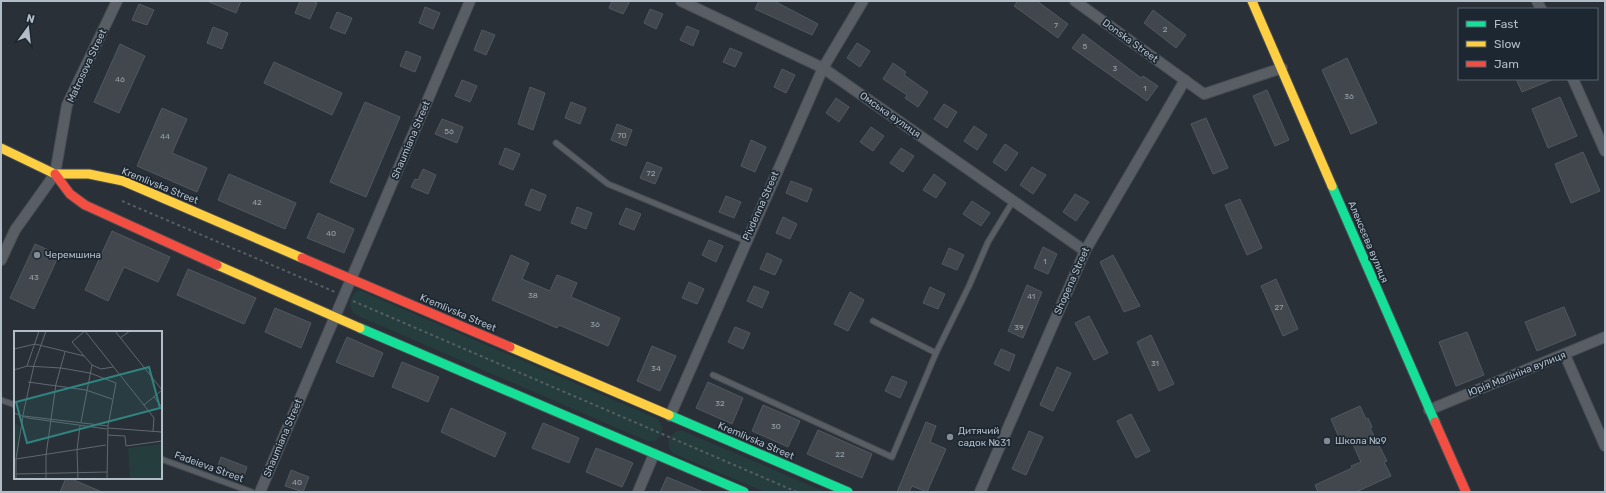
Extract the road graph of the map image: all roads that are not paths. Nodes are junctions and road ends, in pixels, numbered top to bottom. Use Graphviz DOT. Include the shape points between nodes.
graph roads {
  1 [pos="118,1"];
  2 [pos="470,1"];
  3 [pos="681,1"];
  4 [pos="863,1"];
  5 [pos="1075,1"];
  6 [pos="1252,1"];
  7 [pos="823,68"];
  8 [pos="1282,68"];
  9 [pos="1185,80"];
  10 [pos="1572,80"];
  11 [pos="556,143"];
  12 [pos="1,148"];
  13 [pos="1605,151"];
  14 [pos="55,174"];
  15 [pos="1013,201"];
  16 [pos="746,241"];
  17 [pos="1085,251"];
  18 [pos="1,260"];
  19 [pos="351,279"];
  20 [pos="335,317"];
  21 [pos="873,321"];
  22 [pos="1605,336"];
  23 [pos="936,353"];
  24 [pos="1565,355"];
  25 [pos="713,375"];
  26 [pos="1,400"];
  27 [pos="14,405"];
  28 [pos="1429,410"];
  29 [pos="670,416"];
  30 [pos="1605,446"];
  31 [pos="654,454"];
  32 [pos="162,459"];
  33 [pos="252,492"];
  34 [pos="260,492"];
  35 [pos="638,492"];
  36 [pos="744,492"];
  37 [pos="848,492"];
  38 [pos="980,492"];
  39 [pos="1466,492"];
  1 -- 14 [label="street, Matrosova Street" via="67,106"];
  2 -- 19 [label="street, Shaumiana Street"];
  3 -- 7 [label="street, Омська вулиця"];
  4 -- 7 [label="street, Pivdenna Street"];
  5 -- 9 [label="street, Donska Street"];
  6 -- 8 [label="street, Алексєєва вулиця"];
  7 -- 15 [label="street, Омська вулиця"];
  7 -- 16 [label="street, Pivdenna Street"];
  8 -- 9 [label="street, Donska Street" via="1204,94"];
  8 -- 28 [label="street, Алексєєва вулиця"];
  9 -- 17 [label="street, Shopena Street"];
  10 -- 13 [label="street"];
  11 -- 16 [label="lane" via="608,184"];
  12 -- 14 [label="street, Kremlivska Street"];
  14 -- 18 [label="street, Matrosova Street" via="15,230"];
  14 -- 19 [label="street, Kremlivska Street" via="89,174 123,181"];
  14 -- 20 [label="street" via="65,191 77,201"];
  15 -- 17 [label="street, Омська вулиця"];
  15 -- 23 [label="lane" via="988,242"];
  16 -- 29 [label="street, Pivdenna Street"];
  17 -- 38 [label="street, Shopena Street"];
  19 -- 20 [label="street, Shaumiana Street"];
  19 -- 29 [label="street, Kremlivska Street"];
  20 -- 31 [label="street"];
  20 -- 34 [label="street, Shaumiana Street"];
  21 -- 23 [label="lane"];
  22 -- 24 [label="street, Юрія Малініна вулиця"];
  23 -- 25 [label="lane" via="892,457"];
  24 -- 28 [label="street, Юрія Малініна вулиця"];
  24 -- 30 [label="street"];
  26 -- 27 [label="lane"];
  28 -- 39 [label="street, Алексєєва вулиця"];
  29 -- 37 [label="street, Kremlivska Street"];
  31 -- 35 [label="street"];
  31 -- 36 [label="street"];
  32 -- 33 [label="lane, Fadeieva Street"];
}
